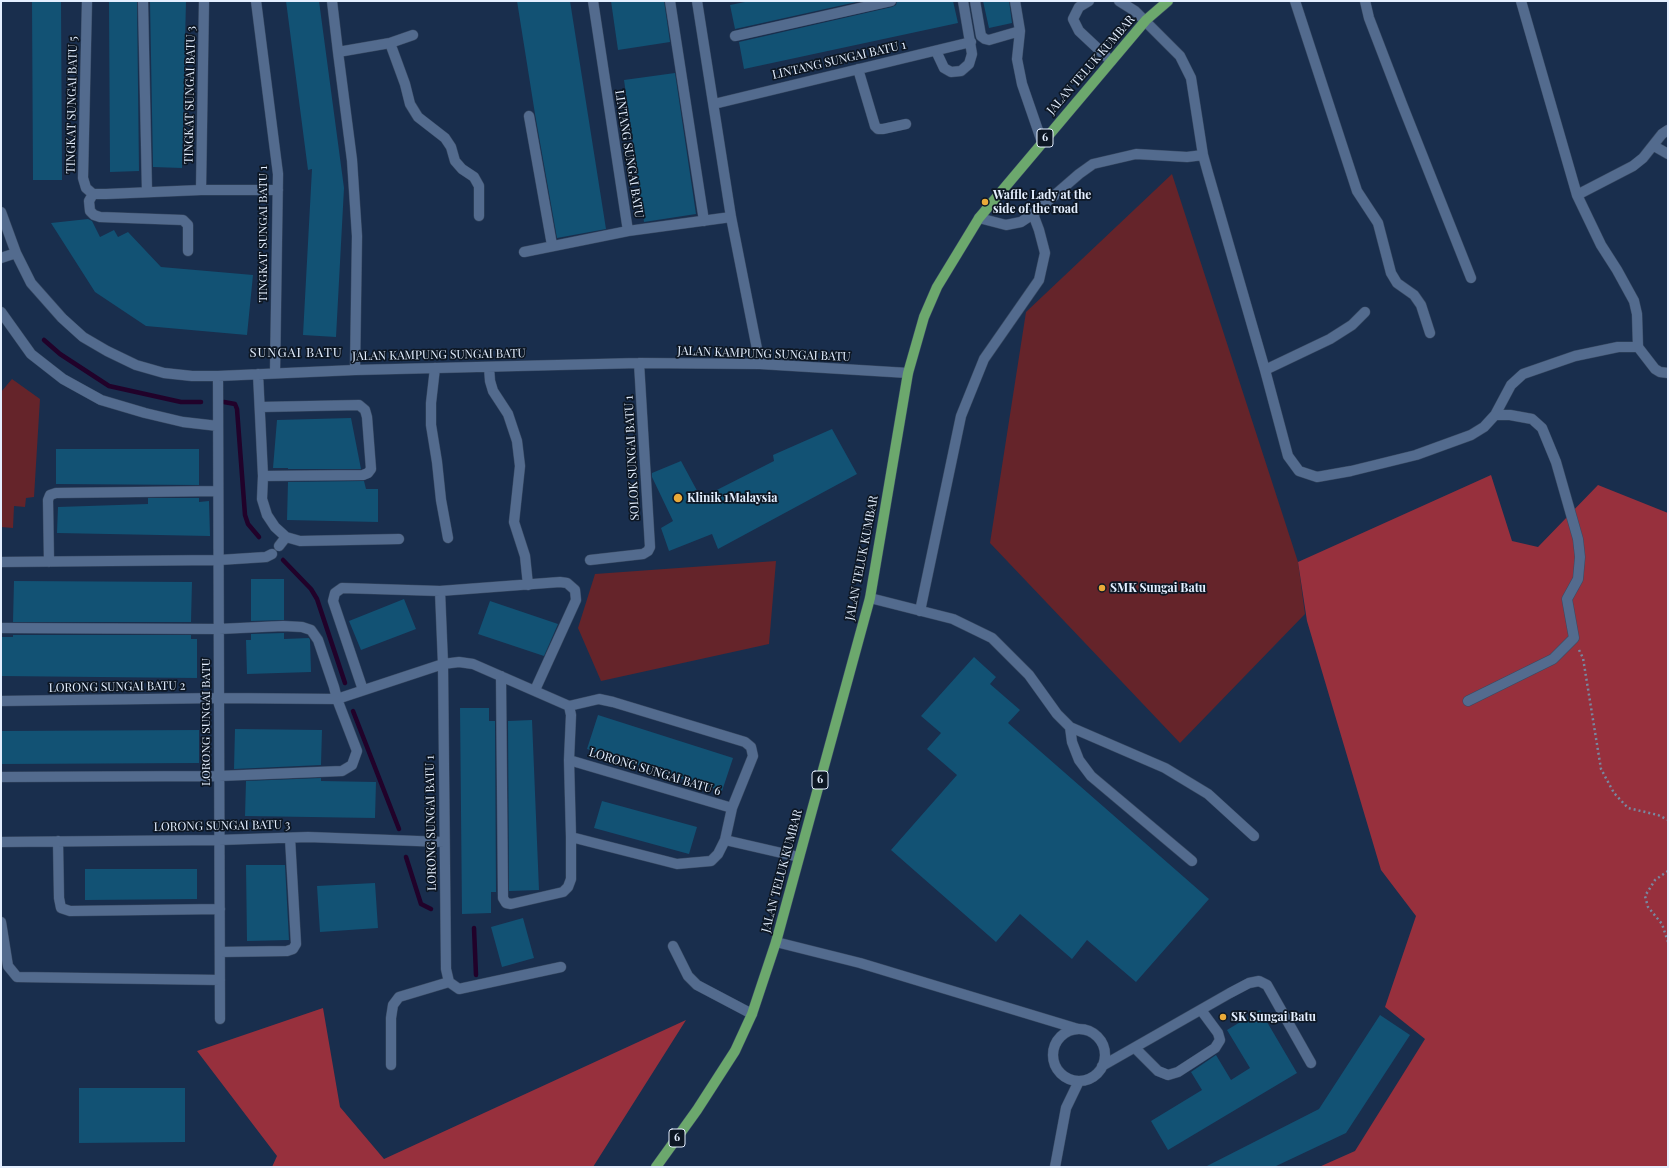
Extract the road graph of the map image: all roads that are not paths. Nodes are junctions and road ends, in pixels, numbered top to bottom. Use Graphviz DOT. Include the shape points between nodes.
graph roads {
  1 [pos="87,1"];
  2 [pos="143,1"];
  3 [pos="204,1"];
  4 [pos="256,1"];
  5 [pos="332,1"];
  6 [pos="593,1"];
  7 [pos="670,1"];
  8 [pos="697,1"];
  9 [pos="890,1"];
  10 [pos="963,1"];
  11 [pos="975,1"];
  12 [pos="1015,1"];
  13 [pos="1089,1"];
  14 [pos="1119,1"];
  15 [pos="1168,1"];
  16 [pos="1295,1"];
  17 [pos="1365,1"];
  18 [pos="1521,1"];
  19 [pos="1146,20"];
  20 [pos="1020,31"];
  21 [pos="413,35"];
  22 [pos="735,36"];
  23 [pos="970,42"];
  24 [pos="390,43"];
  25 [pos="936,51"];
  26 [pos="338,52"];
  27 [pos="1111,61"];
  28 [pos="858,69"];
  29 [pos="714,104"];
  30 [pos="528,116"];
  31 [pos="906,124"];
  32 [pos="1668,130"];
  33 [pos="1042,142"];
  34 [pos="1654,146"];
  35 [pos="1668,154"];
  36 [pos="1203,155"];
  37 [pos="201,190"];
  38 [pos="278,190"];
  39 [pos="147,192"];
  40 [pos="93,194"];
  41 [pos="1577,195"];
  42 [pos="1,212"];
  43 [pos="1033,214"];
  44 [pos="479,216"];
  45 [pos="731,217"];
  46 [pos="979,218"];
  47 [pos="704,220"];
  48 [pos="628,231"];
  49 [pos="552,245"];
  50 [pos="188,251"];
  51 [pos="524,252"];
  52 [pos="16,253"];
  53 [pos="1,258"];
  54 [pos="1471,278"];
  55 [pos="1,312"];
  56 [pos="1365,312"];
  57 [pos="1430,333"];
  58 [pos="1638,347"];
  59 [pos="639,363"];
  60 [pos="760,364"];
  61 [pos="489,367"];
  62 [pos="435,368"];
  63 [pos="355,370"];
  64 [pos="1265,370"];
  65 [pos="275,373"];
  66 [pos="908,373"];
  67 [pos="1668,373"];
  68 [pos="258,374"];
  69 [pos="218,376"];
  70 [pos="261,407"];
  71 [pos="1495,415"];
  72 [pos="218,426"];
  73 [pos="263,476"];
  74 [pos="218,491"];
  75 [pos="286,537"];
  76 [pos="448,538"];
  77 [pos="399,539"];
  78 [pos="279,546"];
  79 [pos="272,554"];
  80 [pos="218,560"];
  81 [pos="590,560"];
  82 [pos="1,562"];
  83 [pos="49,562"];
  84 [pos="528,585"];
  85 [pos="440,591"];
  86 [pos="870,598"];
  87 [pos="920,611"];
  88 [pos="1,628"];
  89 [pos="219,629"];
  90 [pos="443,664"];
  91 [pos="501,676"];
  92 [pos="363,690"];
  93 [pos="535,690"];
  94 [pos="219,698"];
  95 [pos="337,699"];
  96 [pos="1,701"];
  97 [pos="1468,701"];
  98 [pos="568,706"];
  99 [pos="1070,727"];
  100 [pos="569,760"];
  101 [pos="219,776"];
  102 [pos="1,777"];
  103 [pos="732,808"];
  104 [pos="1254,836"];
  105 [pos="571,837"];
  106 [pos="290,838"];
  107 [pos="58,840"];
  108 [pos="220,840"];
  109 [pos="725,840"];
  110 [pos="1,842"];
  111 [pos="444,842"];
  112 [pos="799,857"];
  113 [pos="1192,861"];
  114 [pos="220,909"];
  115 [pos="1,922"];
  116 [pos="776,942"];
  117 [pos="673,946"];
  118 [pos="220,952"];
  119 [pos="561,967"];
  120 [pos="220,980"];
  121 [pos="449,982"];
  122 [pos="1200,1010"];
  123 [pos="752,1014"];
  124 [pos="220,1019"];
  125 [pos="1078,1029"];
  126 [pos="1135,1048"];
  127 [pos="1311,1063"];
  128 [pos="391,1065"];
  129 [pos="1102,1066"];
  130 [pos="1079,1081"];
  131 [pos="656,1167"];
  132 [pos="1055,1167"];
  1 -- 40 [label="street, TINGKAT SUNGAI BATU 5" via="83,178 86,188"];
  2 -- 39 [label="street"];
  3 -- 37 [label="street, TINGKAT SUNGAI BATU 3"];
  4 -- 38 [label="street, TINGKAT SUNGAI BATU 1"];
  5 -- 26 [label="street"];
  6 -- 48 [label="street, LINTANG SUNGAI BATU"];
  7 -- 47 [label="street"];
  8 -- 29 [label="street"];
  9 -- 22 [label="street"];
  10 -- 23 [label="street"];
  11 -- 20 [label="street" via="981,36 984,39 989,40"];
  12 -- 20 [label="street"];
  13 -- 27 [label="street" via="1079,7 1073,19 1079,31"];
  14 -- 19 [label="street"];
  15 -- 19 [label="main road, JALAN TELUK KUMBAR / 6"];
  16 -- 57 [label="street" via="1357,191 1378,223 1391,273 1397,283 1414,295"];
  17 -- 54 [label="street" via="1369,18"];
  18 -- 41 [label="street"];
  19 -- 27 [label="main road, JALAN TELUK KUMBAR / 6"];
  19 -- 36 [label="street" via="1180,56 1191,78"];
  20 -- 33 [label="street" via="1017,59 1019,72 1032,118"];
  21 -- 24 [label="street"];
  23 -- 25 [label="street, LINTANG SUNGAI BATU 1"];
  23 -- 25 [label="street" via="972,54 969,64 961,70 951,72 944,68"];
  24 -- 26 [label="street"];
  24 -- 44 [label="street" via="410,104 418,117 445,138 455,161 474,177 479,186"];
  25 -- 28 [label="street, LINTANG SUNGAI BATU 1"];
  26 -- 63 [label="street" via="352,160 357,236"];
  27 -- 33 [label="main road, JALAN TELUK KUMBAR / 6"];
  28 -- 29 [label="street, LINTANG SUNGAI BATU 1"];
  28 -- 31 [label="street" via="875,126 883,129"];
  29 -- 45 [label="street"];
  30 -- 49 [label="street"];
  32 -- 34 [label="street"];
  33 -- 46 [label="main road, JALAN TELUK KUMBAR / 6"];
  34 -- 35 [label="street"];
  34 -- 41 [label="street" via="1633,166"];
  36 -- 43 [label="street" via="1187,157 1136,154 1093,164"];
  36 -- 64 [label="street"];
  37 -- 38 [label="street"];
  37 -- 39 [label="street"];
  38 -- 65 [label="street, TINGKAT SUNGAI BATU 1"];
  39 -- 40 [label="street"];
  40 -- 50 [label="street" via="89,201 90,211 100,217 183,220 188,225"];
  41 -- 58 [label="street" via="1601,246 1634,301"];
  42 -- 52 [label="street, JALAN KAMPUNG SUNGAI BATU"];
  43 -- 46 [label="street" via="1020,222 1006,225"];
  43 -- 87 [label="street" via="1045,253 1039,280 984,359 961,416"];
  45 -- 47 [label="street, LINTANG SUNGAI BATU"];
  45 -- 60 [label="street"];
  46 -- 66 [label="main road, JALAN TELUK KUMBAR / 6" via="937,287 924,317"];
  47 -- 48 [label="street, LINTANG SUNGAI BATU"];
  48 -- 49 [label="street"];
  49 -- 51 [label="street"];
  52 -- 53 [label="street"];
  52 -- 69 [label="street, JALAN KAMPUNG SUNGAI BATU" via="31,283 83,337 136,365 164,373"];
  55 -- 72 [label="street" via="31,354 63,378 101,400 175,420"];
  56 -- 64 [label="street" via="1352,325 1330,340"];
  58 -- 67 [label="street" via="1655,369"];
  58 -- 71 [label="street" via="1618,347 1575,356 1524,374 1511,385"];
  59 -- 60 [label="street, JALAN KAMPUNG SUNGAI BATU"];
  59 -- 61 [label="street, JALAN KAMPUNG SUNGAI BATU"];
  59 -- 81 [label="street, SOLOK SUNGAI BATU 1" via="650,547 643,554"];
  60 -- 66 [label="street, JALAN KAMPUNG SUNGAI BATU"];
  61 -- 62 [label="street, JALAN KAMPUNG SUNGAI BATU"];
  61 -- 84 [label="street" via="493,391 508,414 517,441 520,466 514,522 525,556"];
  62 -- 63 [label="street, JALAN KAMPUNG SUNGAI BATU"];
  62 -- 76 [label="street" via="431,425"];
  63 -- 65 [label="street, JALAN KAMPUNG SUNGAI BATU"];
  64 -- 71 [label="street" via="1288,456 1299,471 1317,477 1416,455 1471,435 1484,428"];
  65 -- 68 [label="street, JALAN KAMPUNG SUNGAI BATU"];
  66 -- 86 [label="main road, JALAN TELUK KUMBAR / 6"];
  68 -- 69 [label="street, JALAN KAMPUNG SUNGAI BATU"];
  68 -- 70 [label="street"];
  69 -- 72 [label="street, LORONG SUNGAI BATU"];
  70 -- 73 [label="street"];
  70 -- 73 [label="street" via="359,406 365,410 367,417 371,470 368,473"];
  71 -- 97 [label="street" via="1532,419 1542,428 1556,462 1578,539 1580,557 1578,579 1567,599 1574,638 1553,659"];
  72 -- 74 [label="street, LORONG SUNGAI BATU"];
  73 -- 75 [label="street" via="262,499 267,515 275,528"];
  74 -- 80 [label="street, LORONG SUNGAI BATU"];
  74 -- 83 [label="street" via="50,495"];
  75 -- 77 [label="street" via="300,541"];
  75 -- 78 [label="street"];
  79 -- 80 [label="street" via="266,557"];
  80 -- 83 [label="street"];
  80 -- 89 [label="street, LORONG SUNGAI BATU"];
  82 -- 83 [label="street"];
  84 -- 85 [label="street"];
  84 -- 93 [label="street" via="567,583 577,594"];
  85 -- 90 [label="street, LORONG SUNGAI BATU 1"];
  85 -- 92 [label="street" via="342,588 334,593 333,601"];
  86 -- 87 [label="street"];
  86 -- 112 [label="main road, JALAN TELUK KUMBAR / 6"];
  87 -- 99 [label="street" via="953,619 992,638 1029,675 1057,714"];
  88 -- 89 [label="street"];
  89 -- 94 [label="street, LORONG SUNGAI BATU"];
  89 -- 95 [label="street" via="288,626 311,630 318,640"];
  90 -- 91 [label="street, LORONG SUNGAI BATU 2" via="473,664"];
  90 -- 92 [label="street, LORONG SUNGAI BATU 2"];
  90 -- 111 [label="street, LORONG SUNGAI BATU 1"];
  91 -- 93 [label="street, LORONG SUNGAI BATU 2"];
  91 -- 105 [label="street" via="503,898 506,903 563,892 568,887"];
  92 -- 95 [label="street, LORONG SUNGAI BATU 2"];
  93 -- 98 [label="street, LORONG SUNGAI BATU 2"];
  94 -- 95 [label="street, LORONG SUNGAI BATU 2"];
  94 -- 96 [label="street, LORONG SUNGAI BATU 2"];
  94 -- 101 [label="street, LORONG SUNGAI BATU"];
  95 -- 101 [label="street" via="357,751 352,765 342,771"];
  98 -- 100 [label="street" via="571,715"];
  98 -- 103 [label="street" via="599,699 745,742 751,747 753,756"];
  99 -- 104 [label="street" via="1165,768 1208,794"];
  99 -- 113 [label="street" via="1072,742 1079,760 1091,776"];
  100 -- 103 [label="street, LORONG SUNGAI BATU 6"];
  100 -- 105 [label="street"];
  101 -- 102 [label="street"];
  101 -- 108 [label="street, LORONG SUNGAI BATU"];
  103 -- 109 [label="street"];
  105 -- 109 [label="street" via="677,864 711,861"];
  106 -- 108 [label="street, LORONG SUNGAI BATU 3"];
  106 -- 111 [label="street, LORONG SUNGAI BATU 3"];
  106 -- 118 [label="street" via="296,944 293,949"];
  107 -- 108 [label="street, LORONG SUNGAI BATU 3"];
  107 -- 110 [label="street, LORONG SUNGAI BATU 3"];
  107 -- 114 [label="street" via="58,898 61,908 70,911"];
  108 -- 114 [label="street, LORONG SUNGAI BATU"];
  109 -- 112 [label="street"];
  111 -- 121 [label="street, LORONG SUNGAI BATU 1" via="446,969"];
  112 -- 116 [label="main road, JALAN TELUK KUMBAR / 6"];
  114 -- 118 [label="street, LORONG SUNGAI BATU"];
  115 -- 120 [label="street" via="8,966 17,977"];
  116 -- 123 [label="main road, JALAN TELUK KUMBAR / 6"];
  116 -- 125 [label="street" via="860,963"];
  117 -- 123 [label="street" via="688,976 697,985"];
  118 -- 120 [label="street, LORONG SUNGAI BATU"];
  119 -- 121 [label="street" via="459,989"];
  120 -- 124 [label="street, LORONG SUNGAI BATU"];
  121 -- 128 [label="street" via="399,997 396,1001 390,1018"];
  122 -- 126 [label="street"];
  122 -- 126 [label="street" via="1218,1033 1220,1040 1215,1048 1178,1072 1168,1075 1158,1071"];
  122 -- 127 [label="street" via="1249,983 1259,982 1267,985"];
  123 -- 131 [label="main road, JALAN TELUK KUMBAR / 6" via="735,1051"];
  125 -- 129 [label="street" via="1086,1030 1100,1040 1105,1058"];
  125 -- 130 [label="street" via="1061,1036 1053,1052 1053,1061 1062,1076"];
  126 -- 129 [label="street"];
  129 -- 130 [label="street" via="1093,1077"];
  130 -- 132 [label="street" via="1066,1108"];
}
